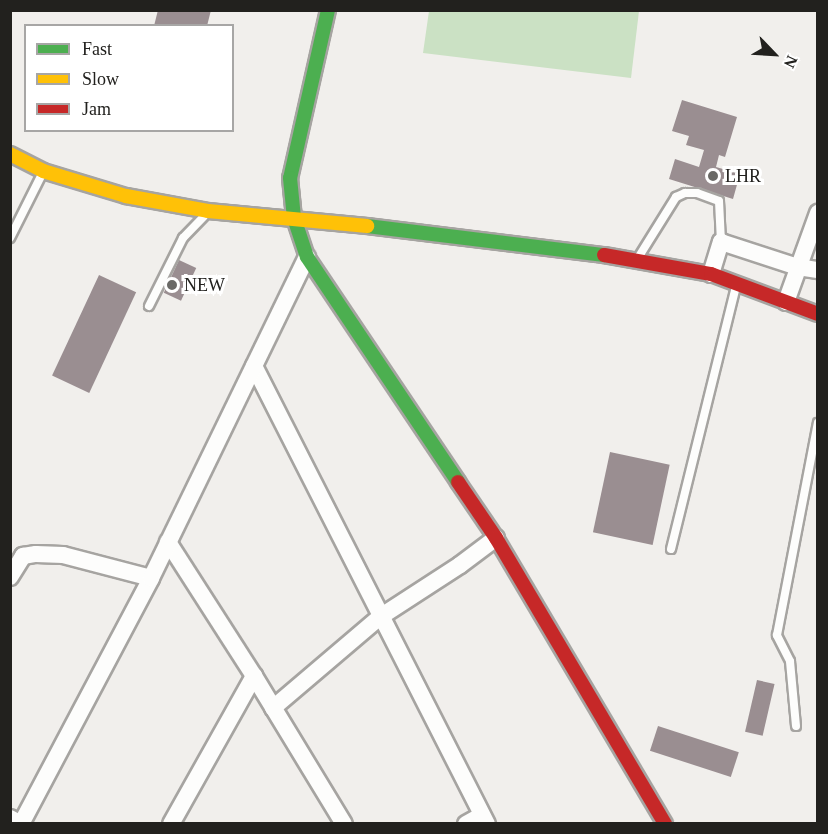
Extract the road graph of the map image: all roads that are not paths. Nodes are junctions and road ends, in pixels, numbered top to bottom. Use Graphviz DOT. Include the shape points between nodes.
graph roads {
  1 [pos="328,11"];
  2 [pos="10,154"];
  3 [pos="43,171"];
  4 [pos="208,211"];
  5 [pos="818,213"];
  6 [pos="294,218"];
  7 [pos="10,238"];
  8 [pos="721,242"];
  9 [pos="307,257"];
  10 [pos="636,261"];
  11 [pos="798,267"];
  12 [pos="818,270"];
  13 [pos="711,274"];
  14 [pos="737,284"];
  15 [pos="786,302"];
  16 [pos="149,306"];
  17 [pos="818,314"];
  18 [pos="254,366"];
  19 [pos="818,423"];
  20 [pos="496,538"];
  21 [pos="168,542"];
  22 [pos="671,549"];
  23 [pos="10,578"];
  24 [pos="151,578"];
  25 [pos="380,617"];
  26 [pos="254,676"];
  27 [pos="273,708"];
  28 [pos="796,726"];
  29 [pos="10,818"];
  30 [pos="484,819"];
  31 [pos="171,824"];
  32 [pos="344,824"];
  33 [pos="466,824"];
  34 [pos="665,824"];
  1 -- 6 [label="street" via="290,178"];
  2 -- 3 [label="street"];
  3 -- 4 [label="street" via="126,196"];
  3 -- 7 [label="lane"];
  4 -- 6 [label="street"];
  4 -- 16 [label="lane" via="183,238"];
  5 -- 11 [label="street"];
  6 -- 9 [label="street"];
  6 -- 10 [label="street" via="581,251"];
  8 -- 10 [label="lane" via="719,201 685,192 676,197"];
  8 -- 11 [label="street"];
  8 -- 13 [label="street"];
  9 -- 18 [label="street"];
  9 -- 20 [label="street"];
  10 -- 13 [label="street"];
  11 -- 12 [label="street"];
  11 -- 15 [label="street"];
  13 -- 14 [label="street"];
  14 -- 15 [label="street"];
  14 -- 22 [label="lane"];
  15 -- 17 [label="street"];
  18 -- 21 [label="street"];
  18 -- 25 [label="street"];
  19 -- 28 [label="lane" via="777,635 790,661"];
  20 -- 25 [label="street"];
  20 -- 34 [label="street"];
  21 -- 24 [label="street"];
  21 -- 26 [label="street"];
  23 -- 24 [label="street" via="23,556 36,554 63,555"];
  24 -- 29 [label="street" via="21,824"];
  25 -- 27 [label="street"];
  25 -- 30 [label="street"];
  26 -- 27 [label="street"];
  26 -- 31 [label="street"];
  27 -- 32 [label="street"];
  30 -- 33 [label="street"];
}
